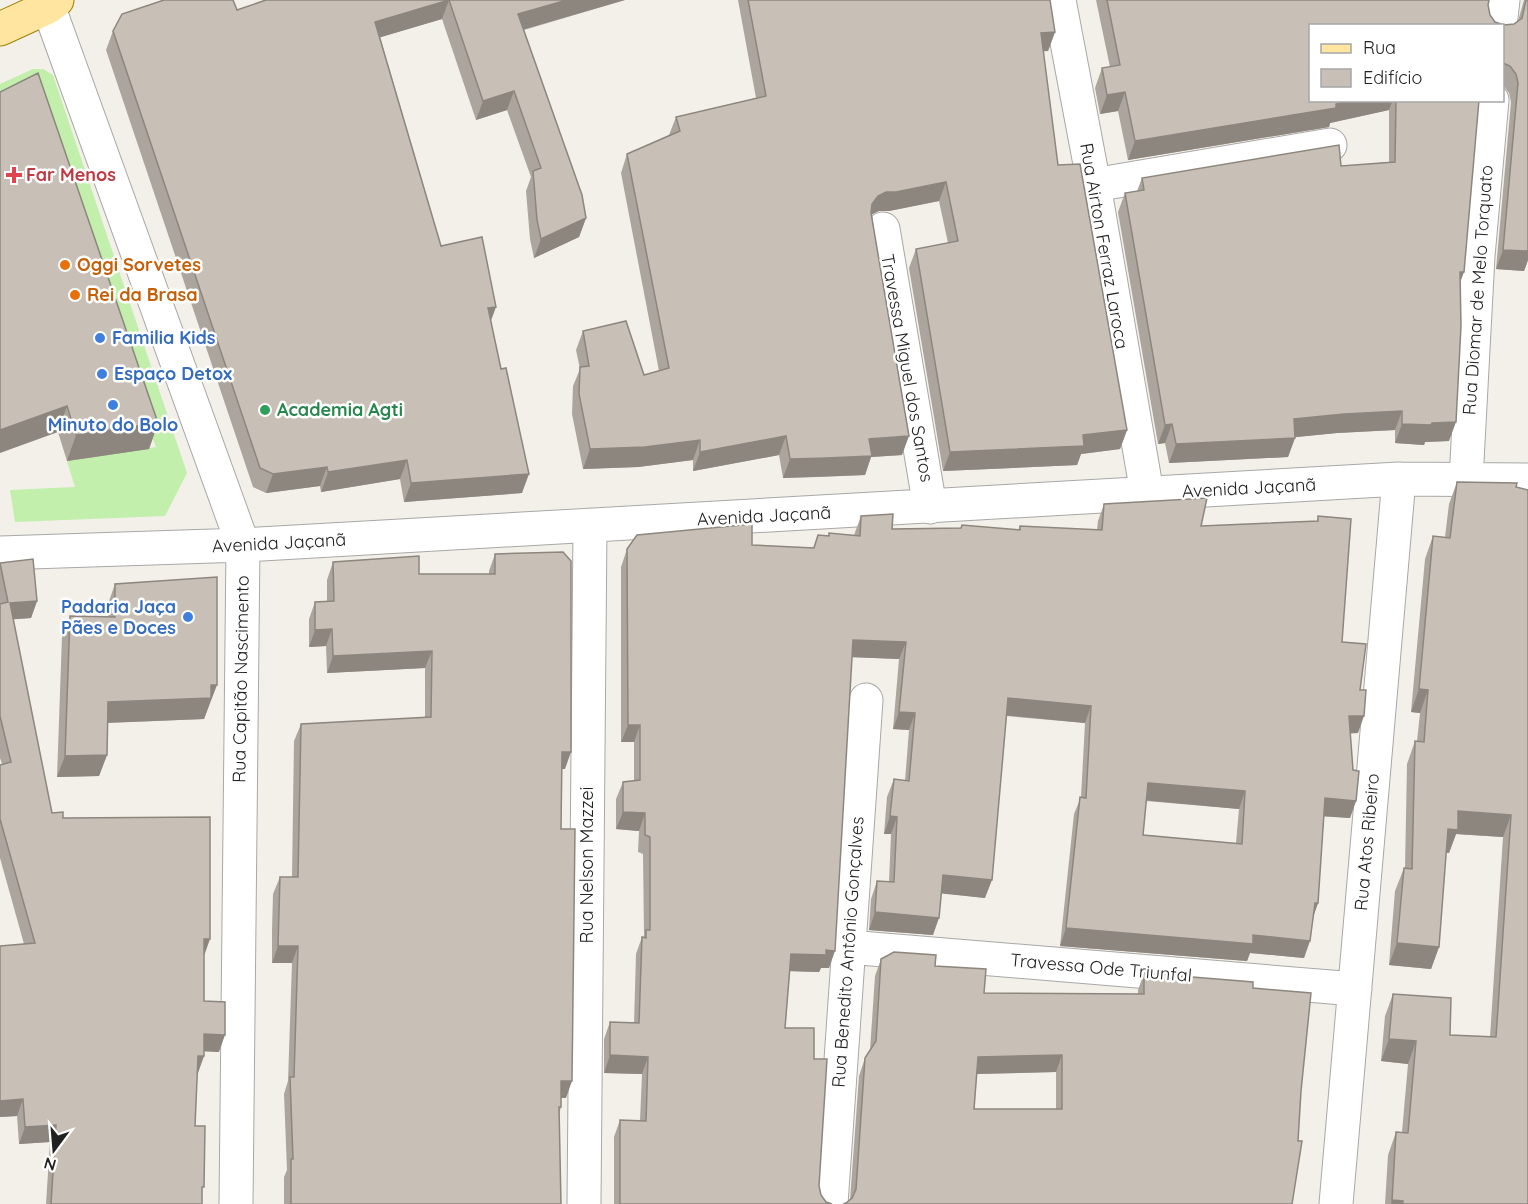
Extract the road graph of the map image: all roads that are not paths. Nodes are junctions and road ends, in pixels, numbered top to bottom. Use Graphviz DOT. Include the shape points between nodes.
graph roads {
  1 [pos="1059,0"];
  2 [pos="1503,0"];
  3 [pos="48,2"];
  4 [pos="1500,24"];
  5 [pos="0,29"];
  6 [pos="1492,102"];
  7 [pos="1330,145"];
  8 [pos="1094,184"];
  9 [pos="883,229"];
  10 [pos="1399,479"];
  11 [pos="1466,480"];
  12 [pos="1528,480"];
  13 [pos="1147,494"];
  14 [pos="930,507"];
  15 [pos="590,527"];
  16 [pos="243,545"];
  17 [pos="0,553"];
  18 [pos="866,700"];
  19 [pos="848,947"];
  20 [pos="1355,989"];
  21 [pos="236,1204"];
  22 [pos="584,1204"];
  23 [pos="831,1204"];
  24 [pos="1336,1204"];
  1 -- 8 [label="street, Rua Airton Ferraz Laroca"];
  2 -- 4 [label="street"];
  3 -- 5 [label="main road"];
  3 -- 16 [label="street, Rua Capitão Nascimento"];
  6 -- 11 [label="street, Rua Diomar de Melo Torquato" via="1478,256"];
  7 -- 8 [label="street"];
  8 -- 13 [label="street, Rua Airton Ferraz Laroca"];
  9 -- 14 [label="street, Travessa Miguel dos Santos"];
  10 -- 11 [label="street, Avenida Jaçanã"];
  10 -- 13 [label="street, Avenida Jaçanã"];
  10 -- 20 [label="street, Rua Atos Ribeiro"];
  11 -- 12 [label="street, Avenida Jaçanã"];
  13 -- 14 [label="street, Avenida Jaçanã"];
  14 -- 15 [label="street, Avenida Jaçanã"];
  15 -- 16 [label="street, Avenida Jaçanã"];
  15 -- 22 [label="street, Rua Nelson Mazzei"];
  16 -- 17 [label="street, Avenida Jaçanã"];
  16 -- 21 [label="street, Rua Capitão Nascimento"];
  18 -- 19 [label="street, Rua Benedito Antônio Gonçalves"];
  19 -- 20 [label="street, Travessa Ode Triunfal"];
  19 -- 23 [label="street, Rua Benedito Antônio Gonçalves"];
  20 -- 24 [label="street, Rua Atos Ribeiro"];
}
